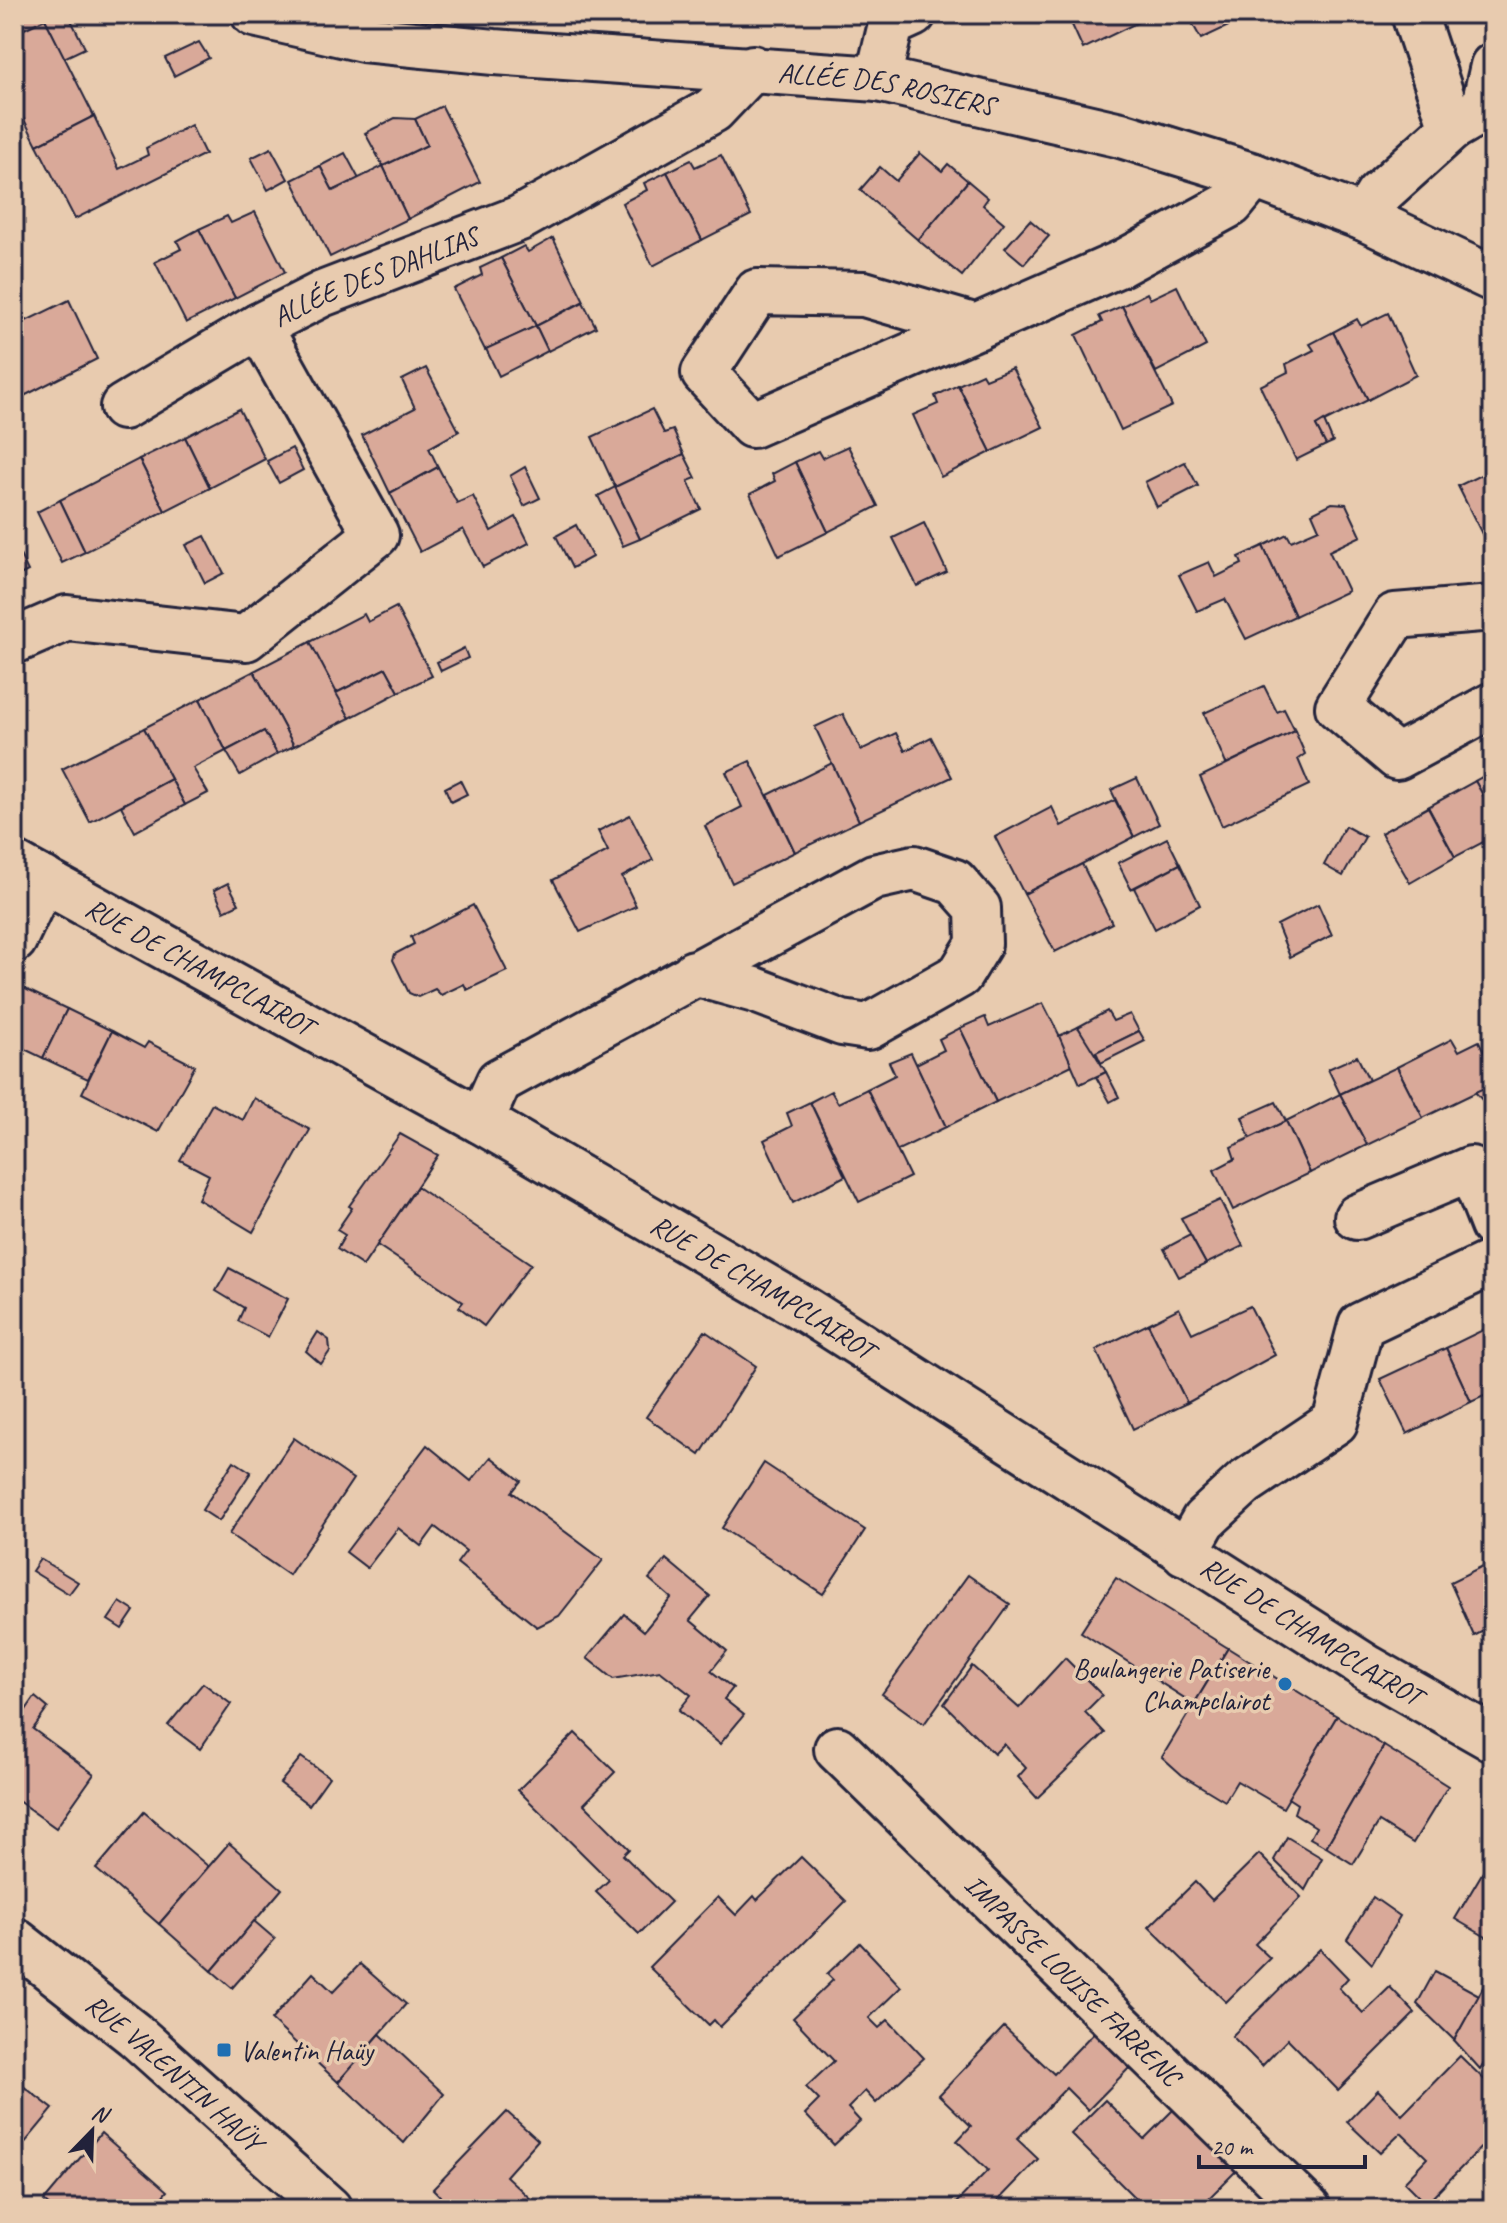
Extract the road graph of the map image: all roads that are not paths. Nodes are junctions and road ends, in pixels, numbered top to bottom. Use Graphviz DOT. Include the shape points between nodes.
graph roads {
  1 [pos="254,14"];
  2 [pos="1414,14"];
  3 [pos="897,17"];
  4 [pos="1493,66"];
  5 [pos="753,68"];
  6 [pos="878,79"];
  7 [pos="1476,116"];
  8 [pos="1254,176"];
  9 [pos="1364,218"];
  10 [pos="1493,279"];
  11 [pos="259,326"];
  12 [pos="977,327"];
  13 [pos="123,407"];
  14 [pos="1493,608"];
  15 [pos="14,641"];
  16 [pos="1493,705"];
  17 [pos="28,872"];
  18 [pos="14,940"];
  19 [pos="694,973"];
  20 [pos="481,1121"];
  21 [pos="1357,1217"];
  22 [pos="1493,1225"];
  23 [pos="1493,1262"];
  24 [pos="1185,1553"];
  25 [pos="1493,1739"];
  26 [pos="837,1749"];
  27 [pos="14,1940"];
  28 [pos="329,2209"];
  29 [pos="1308,2209"];
  1 -- 5 [label="street, ALLÉE DES ROSIERS" via="363,39"];
  2 -- 7 [label="street"];
  3 -- 6 [label="street"];
  4 -- 7 [label="street"];
  5 -- 6 [label="street, ALLÉE DES ROSIERS"];
  5 -- 11 [label="street, ALLÉE DES DAHLIAS" via="713,110 520,218 322,294"];
  6 -- 8 [label="street, ALLÉE DES ROSIERS" via="1121,135"];
  7 -- 9 [label="street" via="1378,195"];
  8 -- 9 [label="street, ALLÉE DES ROSIERS"];
  8 -- 12 [label="street" via="1231,204 1122,263"];
  9 -- 10 [label="street, ALLÉE DES ROSIERS"];
  11 -- 13 [label="street"];
  11 -- 15 [label="street, ALLÉE DES DAHLIAS" via="376,535 246,638 67,618"];
  12 -- 12 [label="street" via="752,425 704,373 757,292 864,294"];
  14 -- 16 [label="street" via="1395,616 1338,707 1397,757"];
  17 -- 18 [label="street"];
  17 -- 20 [label="street, RUE DE CHAMPCLAIROT"];
  19 -- 19 [label="street" via="874,877 914,868 955,882 978,908 979,944 960,975 868,1027"];
  19 -- 20 [label="street" via="499,1081"];
  20 -- 24 [label="street, RUE DE CHAMPCLAIROT" via="806,1310"];
  21 -- 22 [label="street" via="1471,1169"];
  23 -- 24 [label="street" via="1361,1325 1335,1422 1244,1483 1204,1520"];
  24 -- 25 [label="street, RUE DE CHAMPCLAIROT"];
  26 -- 29 [label="street, IMPASSE LOUISE FARRENC"];
  27 -- 28 [label="street, RUE VALENTIN HAÜY" via="135,2035"];
}
